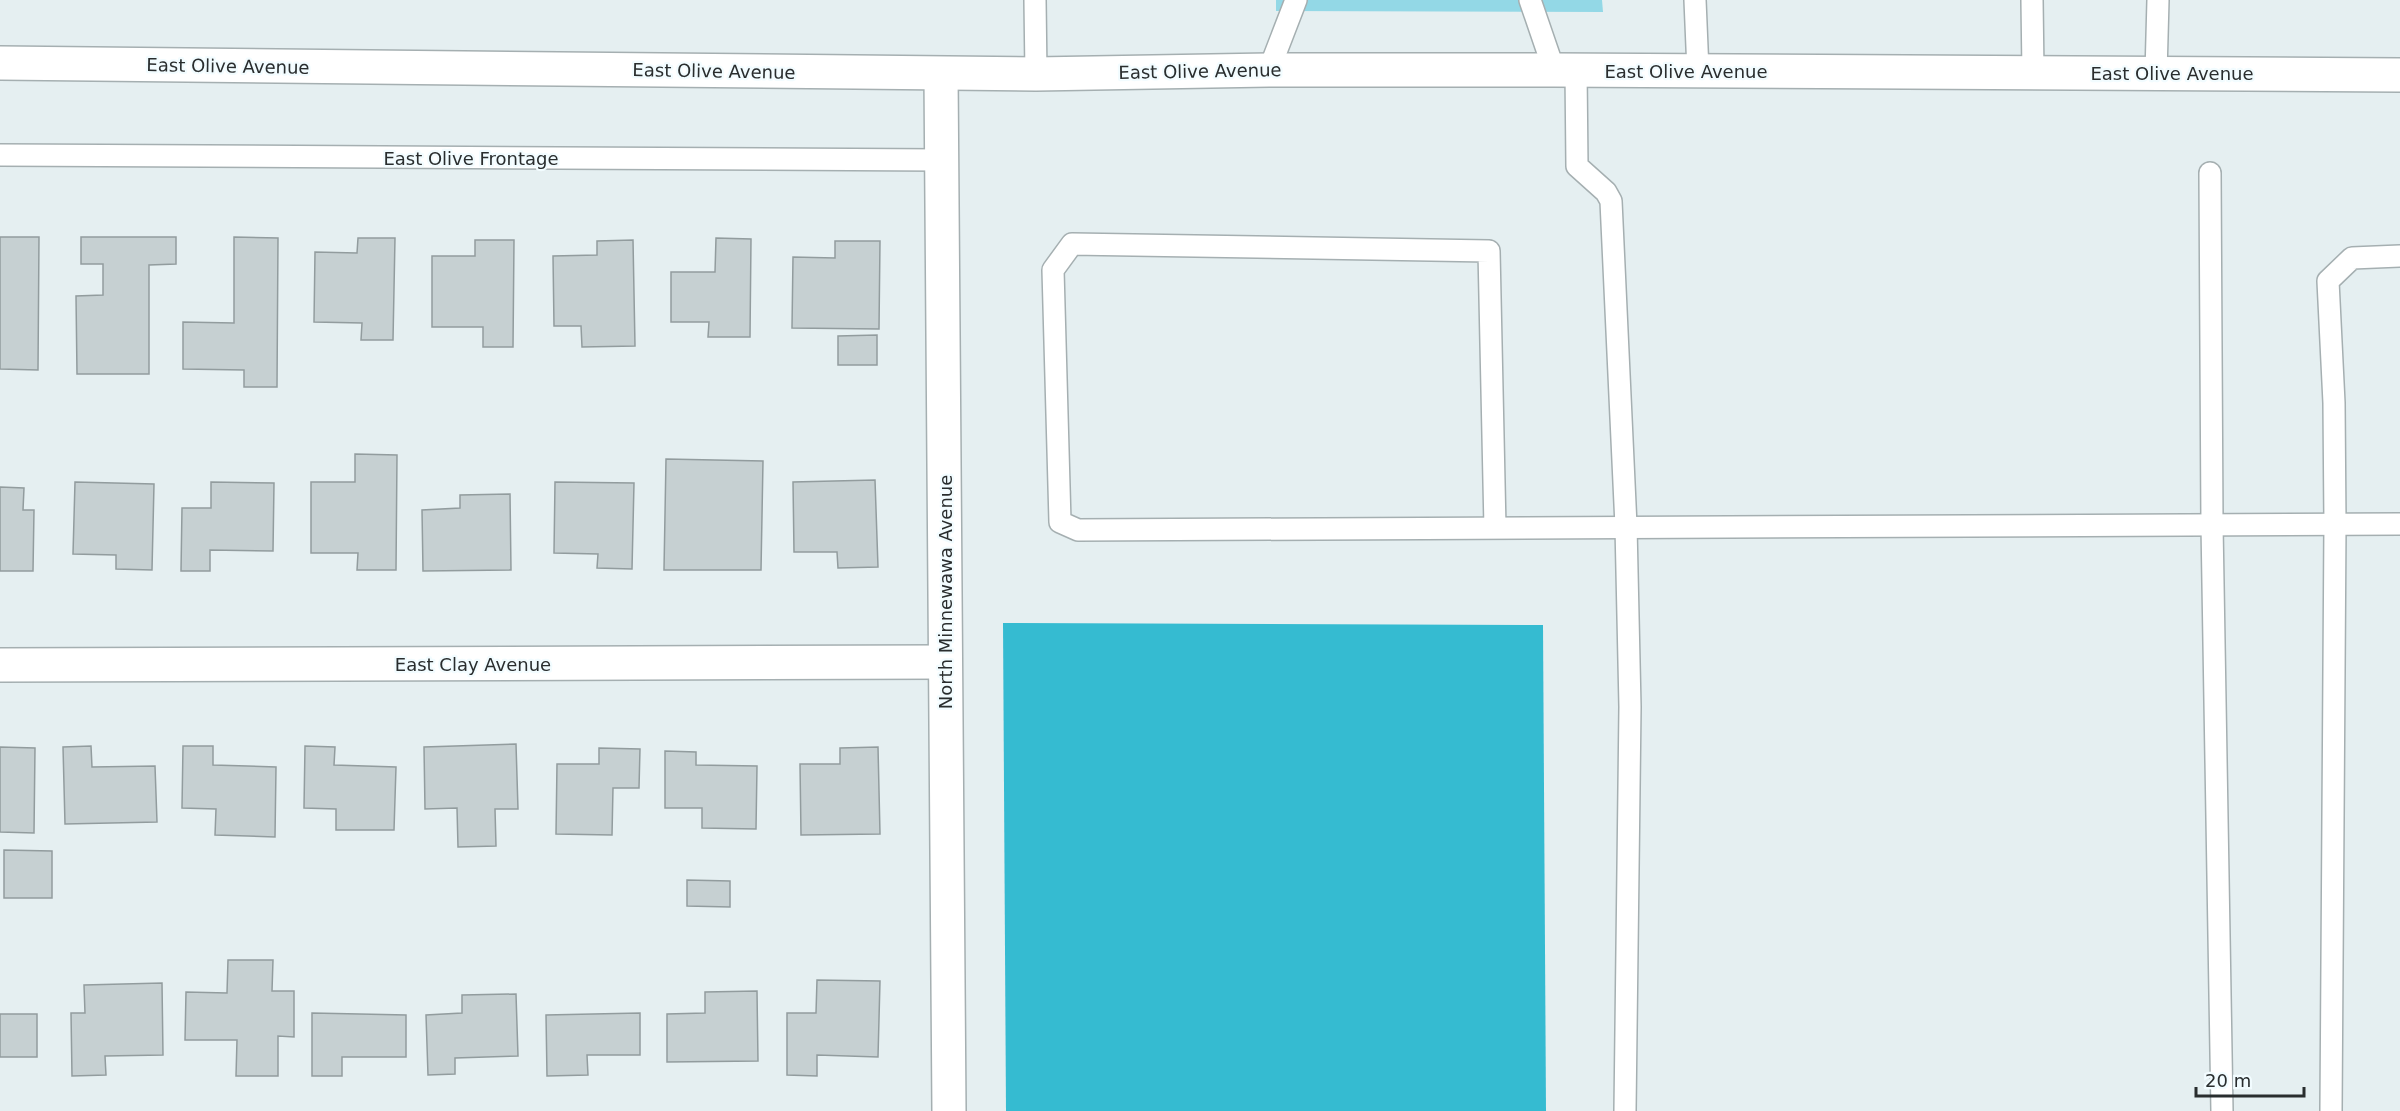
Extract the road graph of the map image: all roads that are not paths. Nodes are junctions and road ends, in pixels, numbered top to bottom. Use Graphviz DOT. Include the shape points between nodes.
graph roads {
  1 [pos="1035,0"];
  2 [pos="1296,0"];
  3 [pos="1530,0"];
  4 [pos="1695,0"];
  5 [pos="2032,0"];
  6 [pos="2158,0"];
  7 [pos="0,63"];
  8 [pos="1269,70"];
  9 [pos="1565,70"];
  10 [pos="1698,71"];
  11 [pos="2033,72"];
  12 [pos="2156,73"];
  13 [pos="941,74"];
  14 [pos="1036,74"];
  15 [pos="2400,75"];
  16 [pos="0,155"];
  17 [pos="941,160"];
  18 [pos="2210,173"];
  19 [pos="2400,256"];
  20 [pos="2335,524"];
  21 [pos="2400,524"];
  22 [pos="2212,525"];
  23 [pos="1626,526"];
  24 [pos="1495,528"];
  25 [pos="945,662"];
  26 [pos="0,665"];
  27 [pos="949,1111"];
  28 [pos="1625,1111"];
  29 [pos="2222,1111"];
  30 [pos="2331,1111"];
  1 -- 14 [label="lane"];
  2 -- 8 [label="lane"];
  3 -- 9 [label="lane"];
  4 -- 10 [label="lane"];
  5 -- 11 [label="lane"];
  6 -- 12 [label="lane"];
  7 -- 13 [label="main road, East Olive Avenue"];
  8 -- 9 [label="main road, East Olive Avenue"];
  8 -- 14 [label="main road, East Olive Avenue"];
  9 -- 10 [label="main road, East Olive Avenue"];
  9 -- 23 [label="lane" via="1577,166 1611,201"];
  10 -- 11 [label="main road, East Olive Avenue"];
  11 -- 12 [label="main road, East Olive Avenue"];
  12 -- 15 [label="main road, East Olive Avenue"];
  13 -- 14 [label="main road, East Olive Avenue"];
  13 -- 17 [label="main road, North Minnewawa Avenue"];
  16 -- 17 [label="lane, East Olive Frontage"];
  17 -- 25 [label="main road, North Minnewawa Avenue"];
  18 -- 22 [label="lane"];
  19 -- 20 [label="lane" via="2352,258 2328,281"];
  20 -- 21 [label="lane"];
  20 -- 22 [label="lane"];
  20 -- 30 [label="lane"];
  22 -- 23 [label="lane"];
  22 -- 29 [label="lane"];
  23 -- 24 [label="lane"];
  23 -- 28 [label="lane" via="1630,707"];
  24 -- 24 [label="lane" via="1078,530 1060,522 1053,270 1072,244 1489,251"];
  25 -- 26 [label="main road, East Clay Avenue"];
  25 -- 27 [label="main road, North Minnewawa Avenue"];
}
